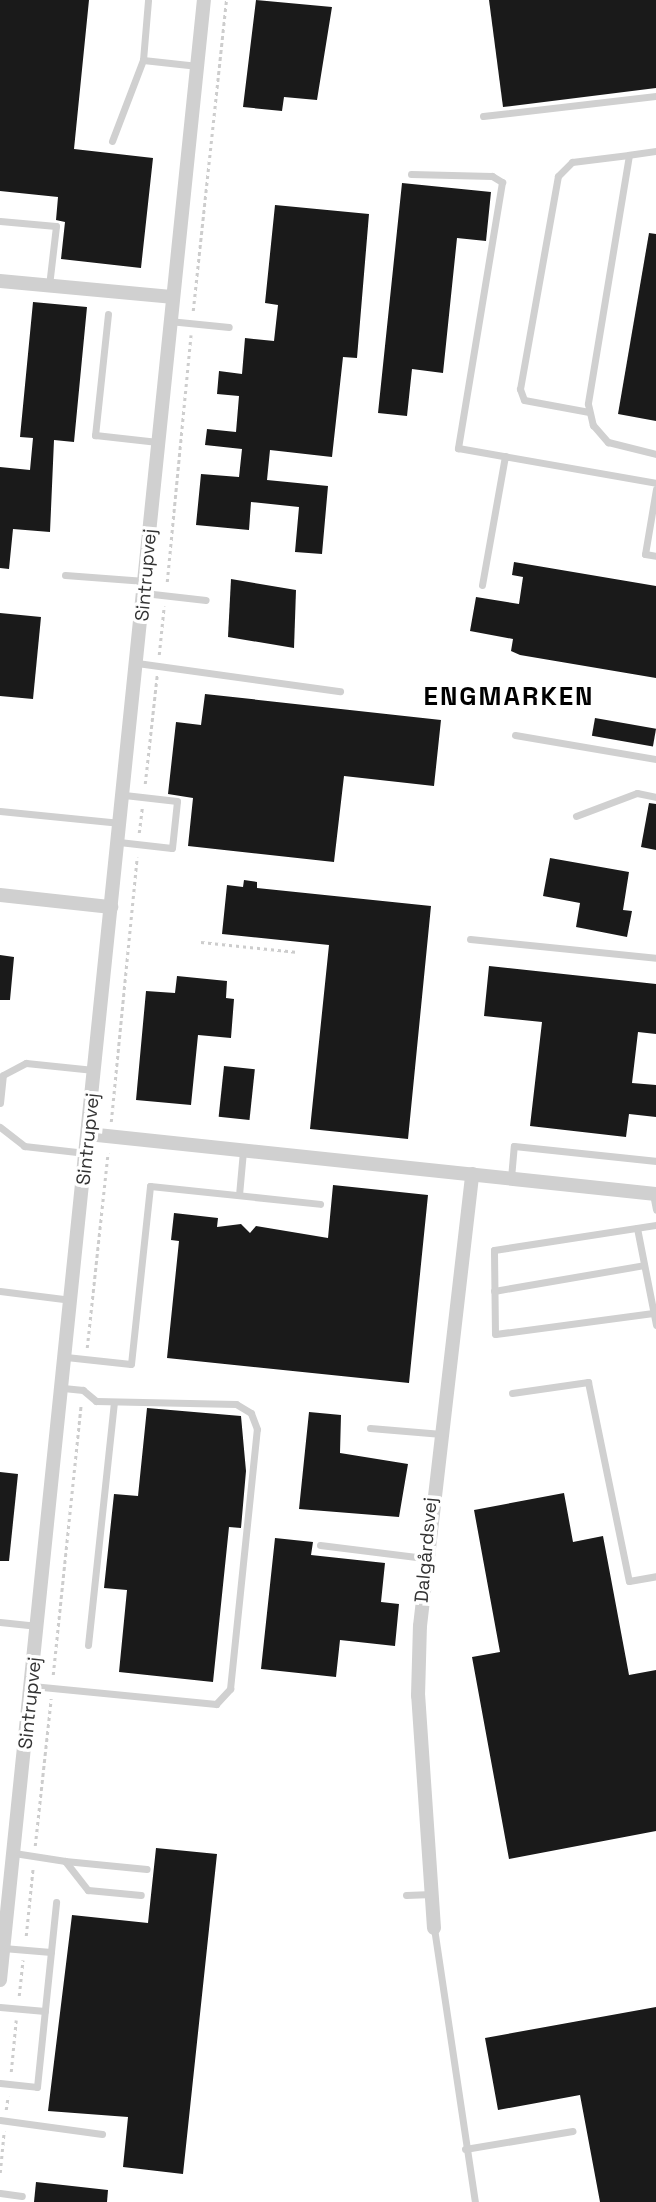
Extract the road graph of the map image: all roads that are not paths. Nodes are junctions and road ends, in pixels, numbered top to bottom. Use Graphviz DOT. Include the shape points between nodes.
graph roads {
  1 [pos="148,0"];
  2 [pos="204,0"];
  3 [pos="143,60"];
  4 [pos="198,66"];
  5 [pos="656,96"];
  6 [pos="483,116"];
  7 [pos="113,141"];
  8 [pos="656,151"];
  9 [pos="629,155"];
  10 [pos="411,174"];
  11 [pos="0,221"];
  12 [pos="0,281"];
  13 [pos="49,286"];
  14 [pos="171,297"];
  15 [pos="108,314"];
  16 [pos="169,321"];
  17 [pos="229,327"];
  18 [pos="589,412"];
  19 [pos="158,442"];
  20 [pos="656,454"];
  21 [pos="505,456"];
  22 [pos="656,483"];
  23 [pos="656,489"];
  24 [pos="656,556"];
  25 [pos="65,575"];
  26 [pos="482,585"];
  27 [pos="145,587"];
  28 [pos="206,600"];
  29 [pos="137,663"];
  30 [pos="340,691"];
  31 [pos="515,735"];
  32 [pos="656,759"];
  33 [pos="124,795"];
  34 [pos="656,797"];
  35 [pos="0,811"];
  36 [pos="576,816"];
  37 [pos="121,823"];
  38 [pos="119,842"];
  39 [pos="0,895"];
  40 [pos="111,907"];
  41 [pos="470,939"];
  42 [pos="656,958"];
  43 [pos="94,1070"];
  44 [pos="0,1103"];
  45 [pos="0,1127"];
  46 [pos="88,1134"];
  47 [pos="243,1150"];
  48 [pos="86,1153"];
  49 [pos="656,1161"];
  50 [pos="472,1174"];
  51 [pos="511,1178"];
  52 [pos="655,1194"];
  53 [pos="239,1195"];
  54 [pos="320,1204"];
  55 [pos="656,1210"];
  56 [pos="656,1224"];
  57 [pos="637,1228"];
  58 [pos="644,1265"];
  59 [pos="494,1290"];
  60 [pos="0,1291"];
  61 [pos="72,1300"];
  62 [pos="653,1313"];
  63 [pos="656,1325"];
  64 [pos="66,1357"];
  65 [pos="63,1388"];
  66 [pos="512,1392"];
  67 [pos="114,1403"];
  68 [pos="370,1428"];
  69 [pos="442,1434"];
  70 [pos="320,1545"];
  71 [pos="424,1558"];
  72 [pos="656,1576"];
  73 [pos="0,1622"];
  74 [pos="38,1626"];
  75 [pos="88,1645"];
  76 [pos="32,1686"];
  77 [pos="14,1853"];
  78 [pos="65,1861"];
  79 [pos="147,1869"];
  80 [pos="432,1894"];
  81 [pos="141,1895"];
  82 [pos="406,1895"];
  83 [pos="56,1902"];
  84 [pos="434,1928"];
  85 [pos="3,1938"];
  86 [pos="51,1952"];
  87 [pos="0,1980"];
  88 [pos="0,2007"];
  89 [pos="45,2011"];
  90 [pos="0,2083"];
  91 [pos="3,2121"];
  92 [pos="573,2131"];
  93 [pos="102,2134"];
  94 [pos="464,2149"];
  95 [pos="0,2193"];
  96 [pos="22,2196"];
  97 [pos="475,2202"];
  1 -- 3 [label="lane"];
  2 -- 4 [label="street, Sintrupvej"];
  3 -- 4 [label="lane"];
  3 -- 7 [label="lane"];
  4 -- 14 [label="street, Sintrupvej"];
  5 -- 6 [label="lane"];
  8 -- 9 [label="lane"];
  9 -- 18 [label="lane"];
  9 -- 18 [label="lane" via="572,162 558,176 520,389 524,400"];
  10 -- 21 [label="lane" via="492,176 502,182 458,448"];
  11 -- 13 [label="lane" via="55,226"];
  12 -- 13 [label="street"];
  13 -- 14 [label="street"];
  14 -- 16 [label="street, Sintrupvej"];
  15 -- 19 [label="lane" via="95,435"];
  16 -- 17 [label="lane"];
  16 -- 19 [label="street, Sintrupvej"];
  18 -- 20 [label="lane" via="608,442"];
  19 -- 27 [label="street, Sintrupvej"];
  21 -- 22 [label="lane"];
  21 -- 26 [label="lane"];
  23 -- 24 [label="lane" via="645,554"];
  25 -- 27 [label="lane"];
  27 -- 28 [label="lane" via="165,596"];
  27 -- 29 [label="street, Sintrupvej"];
  29 -- 30 [label="lane"];
  29 -- 33 [label="street, Sintrupvej"];
  31 -- 32 [label="lane"];
  33 -- 37 [label="street, Sintrupvej"];
  33 -- 38 [label="lane" via="177,801 176,813 172,848"];
  34 -- 36 [label="lane" via="637,793"];
  35 -- 37 [label="lane"];
  37 -- 38 [label="street, Sintrupvej"];
  38 -- 40 [label="street, Sintrupvej"];
  39 -- 40 [label="street"];
  40 -- 43 [label="street, Sintrupvej"];
  41 -- 42 [label="lane"];
  43 -- 44 [label="lane" via="26,1063 3,1075"];
  43 -- 46 [label="street, Sintrupvej"];
  45 -- 48 [label="lane" via="24,1146"];
  46 -- 47 [label="street"];
  46 -- 48 [label="street, Sintrupvej"];
  47 -- 50 [label="street"];
  47 -- 53 [label="lane"];
  48 -- 61 [label="street, Sintrupvej"];
  49 -- 51 [label="lane" via="514,1146"];
  50 -- 51 [label="street"];
  50 -- 69 [label="street, Dalgårdsvej"];
  51 -- 52 [label="street"];
  52 -- 55 [label="lane"];
  53 -- 54 [label="lane"];
  53 -- 64 [label="lane" via="149,1186 131,1364"];
  56 -- 57 [label="lane"];
  57 -- 58 [label="lane"];
  57 -- 59 [label="lane" via="494,1250"];
  58 -- 59 [label="lane"];
  58 -- 62 [label="lane"];
  59 -- 62 [label="lane" via="495,1335"];
  60 -- 61 [label="lane"];
  61 -- 64 [label="street, Sintrupvej"];
  62 -- 63 [label="lane"];
  64 -- 65 [label="street, Sintrupvej"];
  65 -- 67 [label="lane" via="83,1390 96,1401"];
  65 -- 74 [label="street, Sintrupvej"];
  66 -- 72 [label="lane" via="588,1382 629,1580"];
  67 -- 75 [label="lane"];
  67 -- 76 [label="lane" via="236,1404 255,1421 230,1689 216,1704"];
  68 -- 69 [label="lane"];
  69 -- 71 [label="street, Dalgårdsvej"];
  70 -- 71 [label="lane"];
  71 -- 80 [label="street, Dalgårdsvej" via="418,1696"];
  73 -- 74 [label="lane"];
  74 -- 76 [label="street, Sintrupvej"];
  76 -- 77 [label="street, Sintrupvej"];
  77 -- 78 [label="lane"];
  77 -- 85 [label="street, Sintrupvej"];
  78 -- 79 [label="lane"];
  78 -- 81 [label="lane" via="88,1890"];
  80 -- 82 [label="lane"];
  80 -- 84 [label="street, Dalgårdsvej"];
  83 -- 86 [label="lane"];
  84 -- 94 [label="lane"];
  85 -- 86 [label="lane" via="24,1950"];
  85 -- 87 [label="street, Sintrupvej"];
  86 -- 89 [label="lane"];
  88 -- 89 [label="lane"];
  89 -- 90 [label="lane" via="37,2087"];
  91 -- 93 [label="lane"];
  92 -- 94 [label="lane"];
  94 -- 97 [label="lane"];
  95 -- 96 [label="lane"];
}
